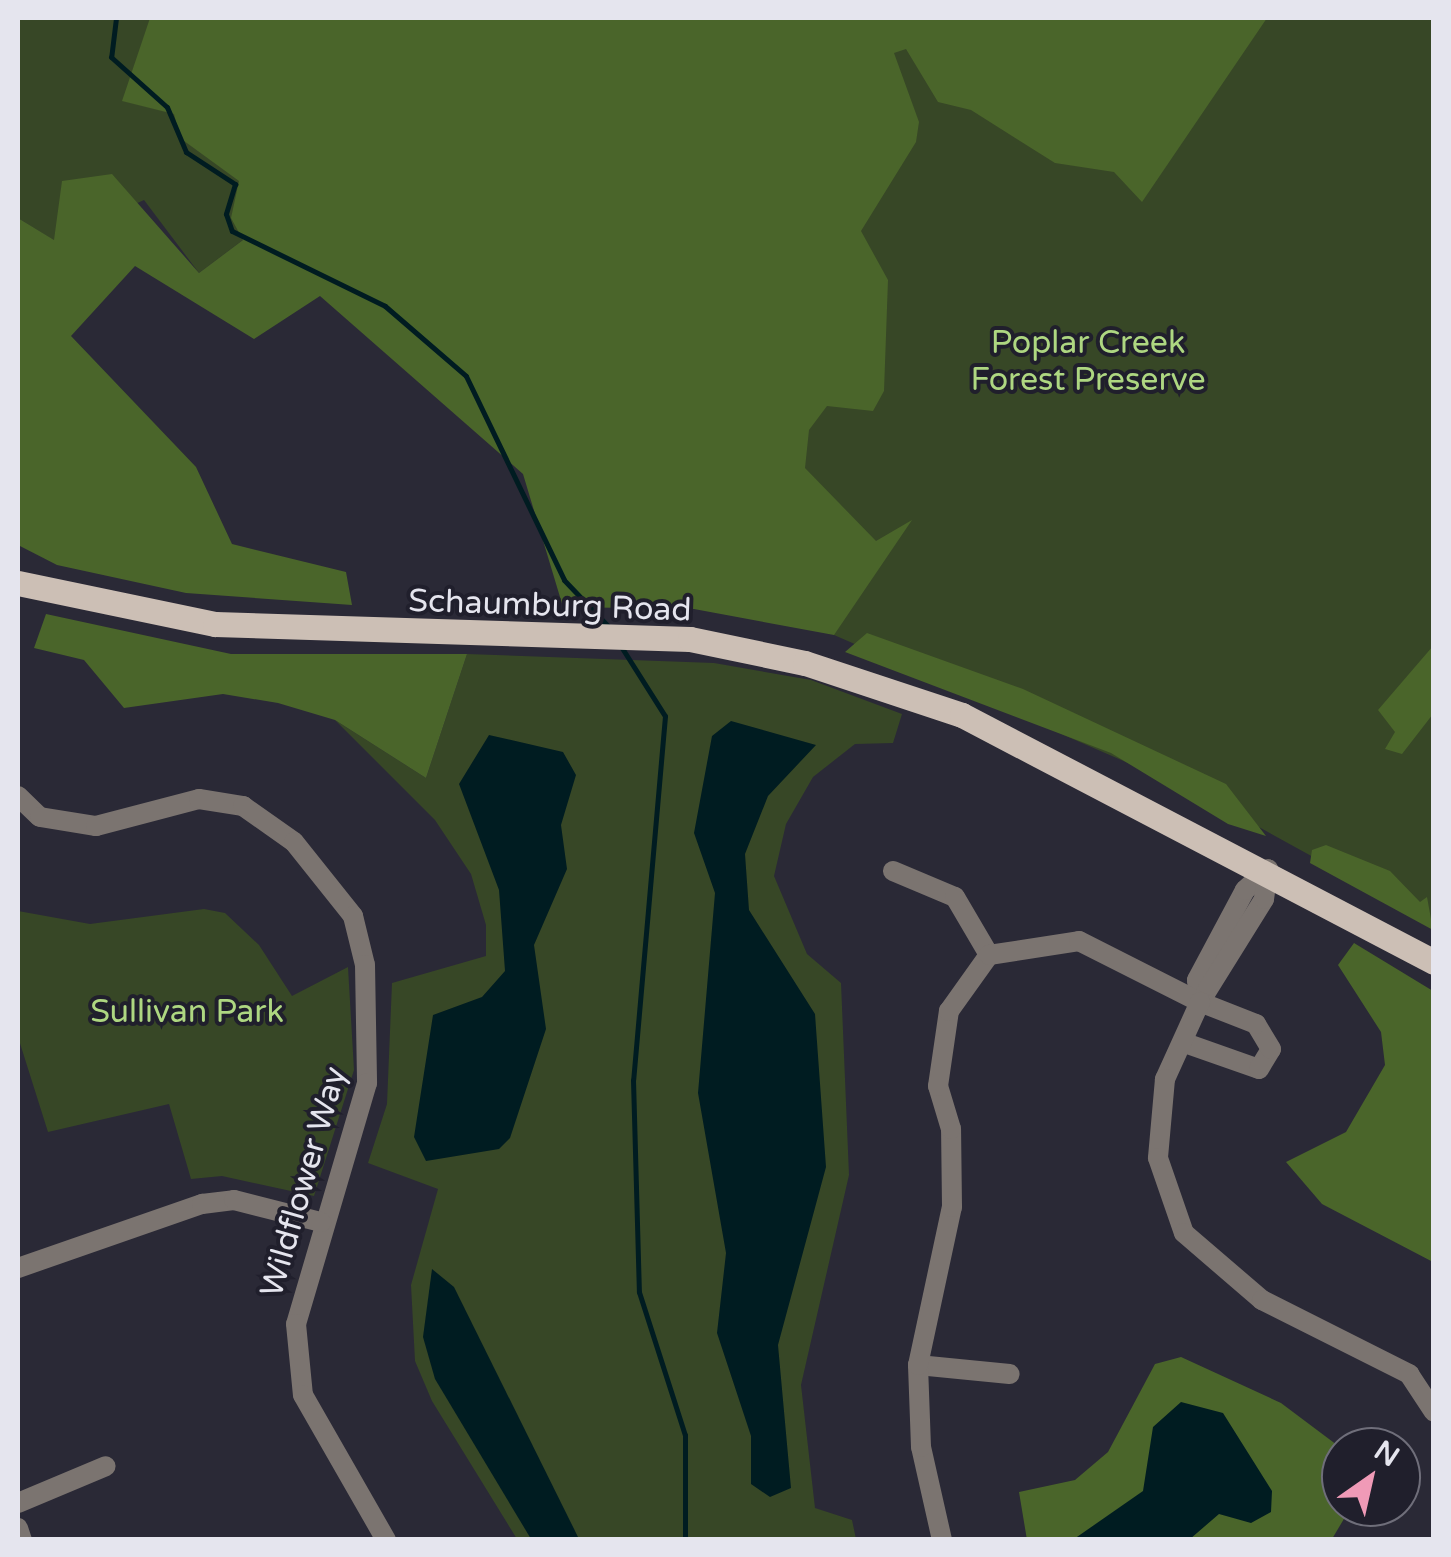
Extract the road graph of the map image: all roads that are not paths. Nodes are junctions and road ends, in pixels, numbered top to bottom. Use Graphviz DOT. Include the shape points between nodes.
graph roads {
  1 [pos="18,585"];
  2 [pos="18,796"];
  3 [pos="1268,869"];
  4 [pos="893,871"];
  5 [pos="989,955"];
  6 [pos="1434,962"];
  7 [pos="1200,1002"];
  8 [pos="1185,1042"];
  9 [pos="321,1222"];
  10 [pos="18,1268"];
  11 [pos="918,1365"];
  12 [pos="1010,1374"];
  13 [pos="1434,1412"];
  14 [pos="106,1466"];
  15 [pos="18,1504"];
  16 [pos="18,1528"];
  17 [pos="22,1540"];
  18 [pos="386,1540"];
  19 [pos="942,1540"];
  1 -- 3 [label="main road, Schaumburg Road" via="215,624 614,635 805,663 962,716"];
  2 -- 9 [label="street, Wildflower Way" via="40,817 96,826 199,799 243,806 294,842 346,903 362,939 370,1060"];
  3 -- 6 [label="main road, Schaumburg Road"];
  3 -- 7 [label="street" via="1264,899 1216,990"];
  4 -- 5 [label="street" via="955,896"];
  5 -- 7 [label="street" via="1079,941"];
  5 -- 11 [label="street" via="949,1011 938,1086 950,1129 952,1207"];
  7 -- 8 [label="street"];
  7 -- 8 [label="street" via="1256,1024 1271,1048 1260,1069"];
  8 -- 13 [label="street" via="1166,1078 1158,1158 1184,1232 1262,1300 1409,1374"];
  9 -- 10 [label="street" via="234,1200 202,1204"];
  9 -- 18 [label="street, Wildflower Way" via="296,1324 303,1395"];
  11 -- 12 [label="street"];
  11 -- 19 [label="street" via="921,1447"];
  14 -- 15 [label="street"];
  16 -- 17 [label="street"];
}
